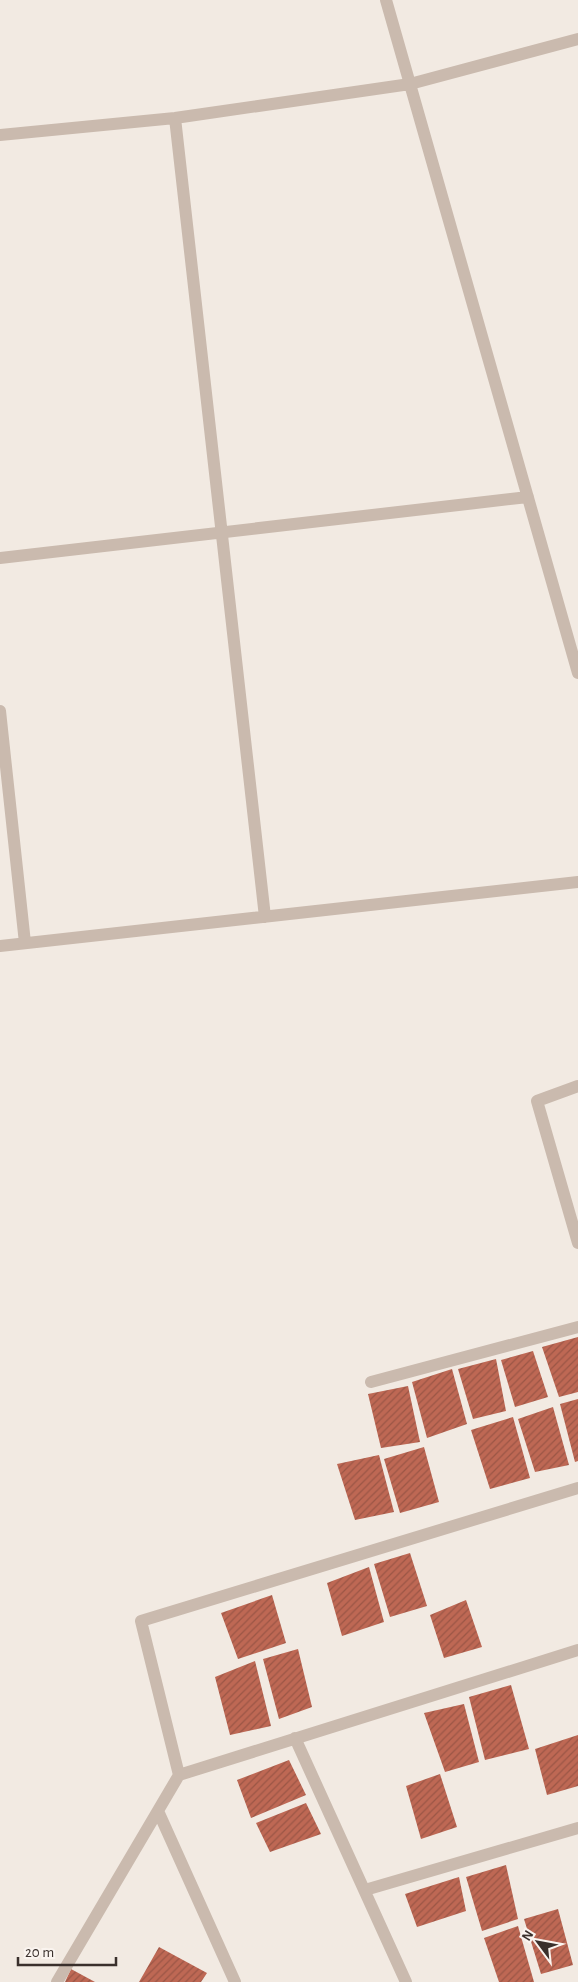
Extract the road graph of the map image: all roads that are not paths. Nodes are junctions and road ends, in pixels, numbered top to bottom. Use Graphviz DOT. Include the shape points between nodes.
graph roads {
  1 [pos="386,0"];
  2 [pos="578,39"];
  3 [pos="410,84"];
  4 [pos="175,118"];
  5 [pos="0,136"];
  6 [pos="528,496"];
  7 [pos="222,532"];
  8 [pos="0,558"];
  9 [pos="578,674"];
  10 [pos="0,711"];
  11 [pos="578,882"];
  12 [pos="265,917"];
  13 [pos="25,943"];
  14 [pos="0,946"];
  15 [pos="578,1086"];
  16 [pos="578,1243"];
  17 [pos="578,1328"];
  18 [pos="371,1382"];
  19 [pos="578,1488"];
  20 [pos="578,1650"];
  21 [pos="295,1738"];
  22 [pos="179,1775"];
  23 [pos="158,1811"];
  24 [pos="578,1828"];
  25 [pos="365,1890"];
  26 [pos="233,1981"];
  27 [pos="57,1982"];
  28 [pos="406,1982"];
  1 -- 3 [label="street"];
  2 -- 3 [label="street"];
  3 -- 4 [label="street"];
  3 -- 6 [label="street"];
  4 -- 5 [label="street"];
  4 -- 7 [label="street"];
  6 -- 7 [label="street"];
  6 -- 9 [label="street"];
  7 -- 8 [label="street"];
  7 -- 12 [label="street"];
  10 -- 13 [label="street"];
  11 -- 12 [label="street"];
  12 -- 13 [label="street"];
  13 -- 14 [label="street"];
  15 -- 16 [label="street" via="537,1101"];
  17 -- 18 [label="street"];
  19 -- 22 [label="street" via="140,1621"];
  20 -- 21 [label="street"];
  21 -- 22 [label="street"];
  21 -- 25 [label="street"];
  22 -- 23 [label="street"];
  23 -- 26 [label="street"];
  23 -- 27 [label="street"];
  24 -- 25 [label="street"];
  25 -- 28 [label="street"];
}
